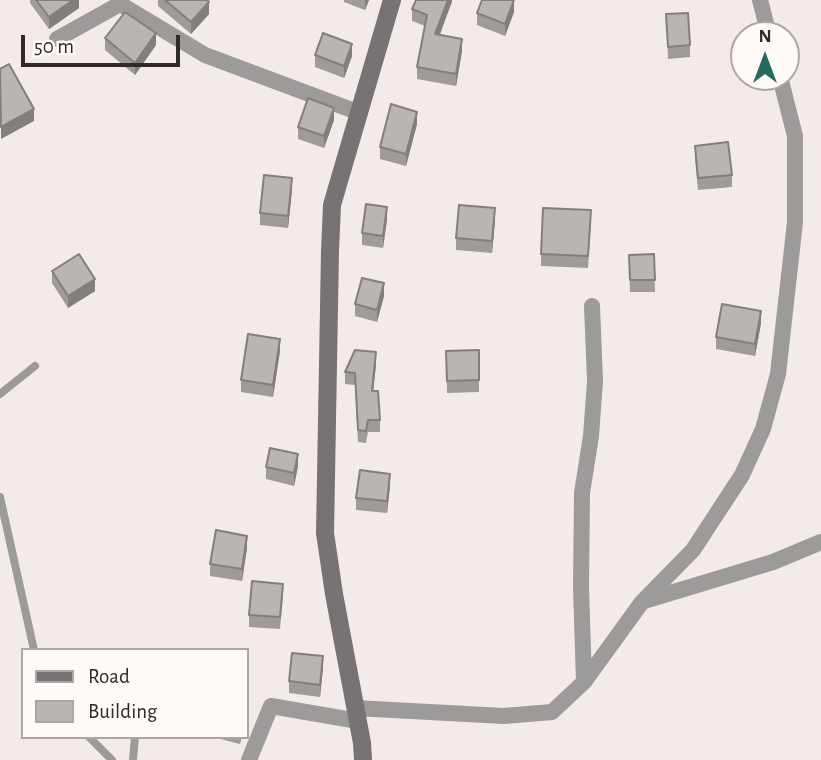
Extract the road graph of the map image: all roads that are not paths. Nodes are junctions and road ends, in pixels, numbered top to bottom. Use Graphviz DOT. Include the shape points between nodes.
graph roads {
  1 [pos="393,0"];
  2 [pos="760,0"];
  3 [pos="765,21"];
  4 [pos="57,39"];
  5 [pos="783,91"];
  6 [pos="360,113"];
  7 [pos="592,306"];
  8 [pos="35,366"];
  9 [pos="0,394"];
  10 [pos="0,497"];
  11 [pos="821,542"];
  12 [pos="642,602"];
  13 [pos="33,648"];
  14 [pos="584,681"];
  15 [pos="356,714"];
  16 [pos="91,739"];
  17 [pos="135,739"];
  18 [pos="112,760"];
  19 [pos="133,760"];
  20 [pos="249,760"];
  21 [pos="363,760"];
  1 -- 6 [label="street"];
  2 -- 3 [label="street"];
  4 -- 6 [label="street" via="120,4 205,55"];
  5 -- 12 [label="street" via="794,136 795,222 778,374 763,429 742,475 693,550"];
  6 -- 15 [label="street" via="332,205 325,533"];
  7 -- 14 [label="street" via="595,381 582,493"];
  8 -- 9 [label="lane"];
  10 -- 13 [label="lane"];
  11 -- 12 [label="street" via="773,562"];
  12 -- 14 [label="street"];
  14 -- 15 [label="street" via="552,712 504,716"];
  15 -- 20 [label="street" via="271,706"];
  15 -- 21 [label="street"];
  16 -- 18 [label="lane"];
  17 -- 19 [label="lane"];
}
